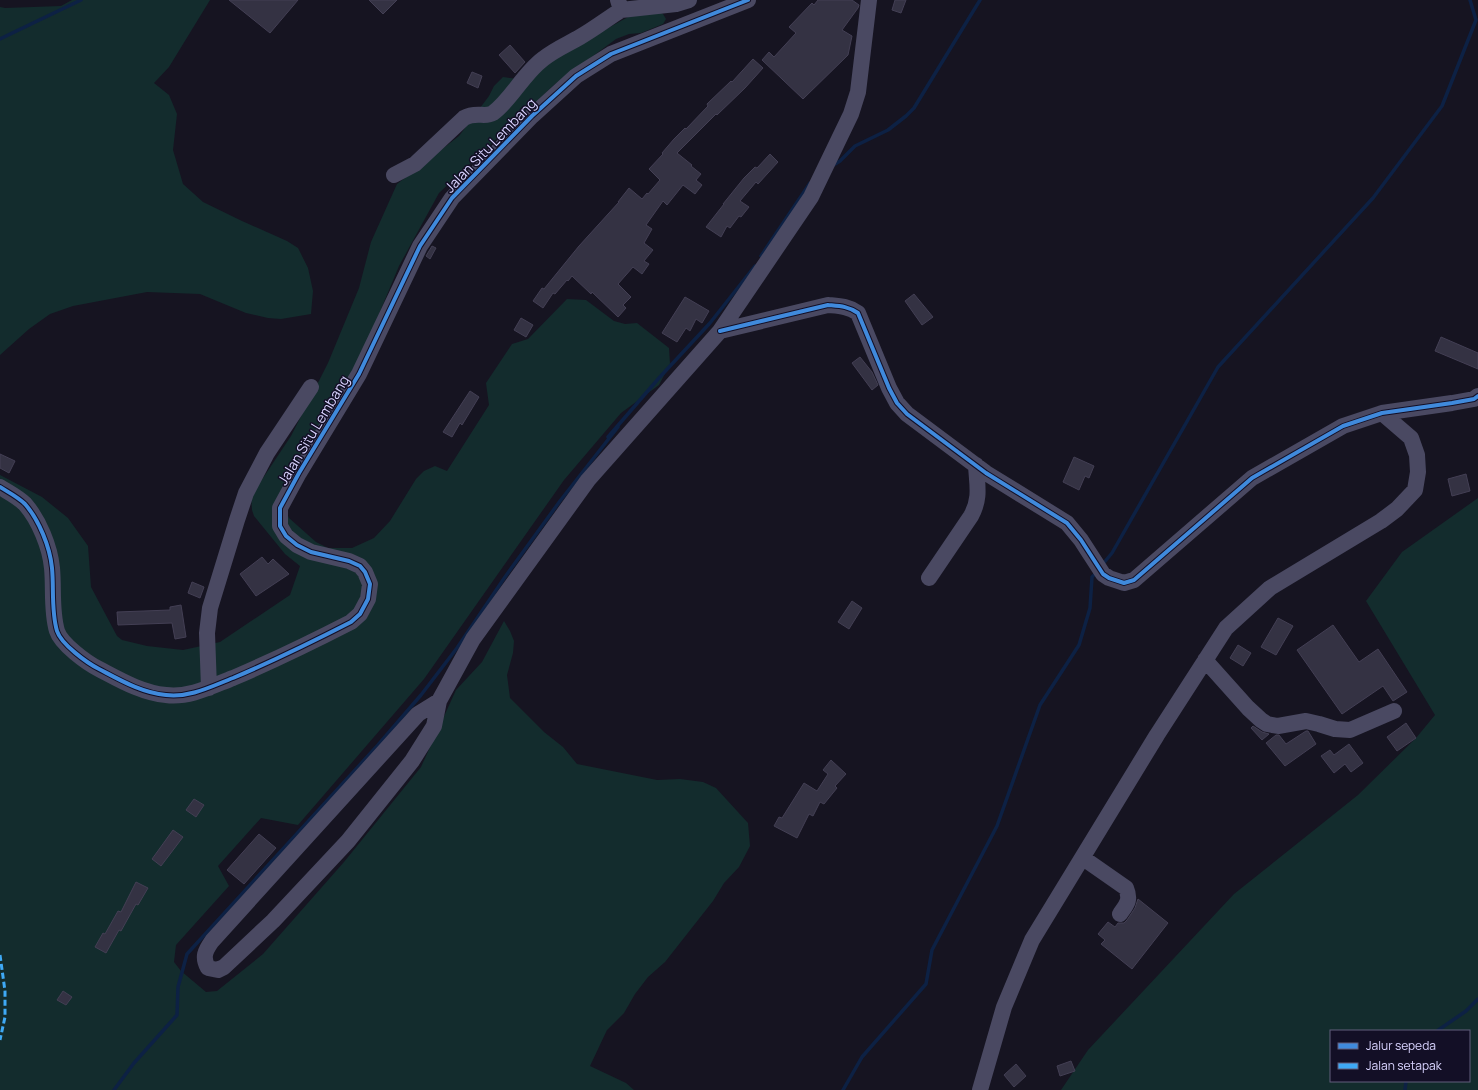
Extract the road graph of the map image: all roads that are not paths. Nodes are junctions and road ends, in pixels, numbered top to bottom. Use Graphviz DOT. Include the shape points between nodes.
graph roads {
  1 [pos="689,0"];
  2 [pos="748,0"];
  3 [pos="869,0"];
  4 [pos="620,5"];
  5 [pos="394,175"];
  6 [pos="720,331"];
  7 [pos="311,387"];
  8 [pos="1478,396"];
  9 [pos="1382,413"];
  10 [pos="976,465"];
  11 [pos="0,487"];
  12 [pos="929,578"];
  13 [pos="1205,660"];
  14 [pos="209,688"];
  15 [pos="438,701"];
  16 [pos="1394,711"];
  17 [pos="1083,858"];
  18 [pos="1120,914"];
  19 [pos="980,1090"];
  1 -- 4 [label="street" via="676,4"];
  2 -- 14 [label="street, Jalan Situ Lembang" via="611,54 576,76 532,116 452,198 420,246 359,374 280,508 280,526 286,536 297,545 311,552 360,566 370,584 368,599 360,614 351,622 273,662"];
  3 -- 6 [label="street" via="858,92 851,114 811,197"];
  4 -- 5 [label="street" via="587,32 543,58 495,112 489,115 471,114 464,118 415,164"];
  6 -- 10 [label="street" via="828,305 851,308 858,314 897,403 907,414"];
  6 -- 15 [label="street" via="588,480 473,639"];
  7 -- 14 [label="street" via="267,453 246,493 239,513 210,608 206,633"];
  8 -- 9 [label="street" via="1452,403"];
  9 -- 10 [label="street" via="1343,426 1252,478 1134,580 1124,583 1103,574 1067,523"];
  9 -- 13 [label="street" via="1411,438 1417,455 1415,490 1397,510 1381,521 1270,588 1226,628"];
  10 -- 12 [label="street" via="977,506"];
  11 -- 14 [label="street, Jalan Situ Lembang" via="25,504 48,546 52,567 55,624 63,642 89,664 123,682 153,693 180,695"];
  13 -- 16 [label="street" via="1248,708 1267,724 1278,726 1306,721 1335,729 1350,730"];
  13 -- 17 [label="street"];
  15 -- 15 [label="street" via="431,732 412,761 348,841 273,921 224,968 208,968 204,960 206,949 212,941 418,714"];
  17 -- 18 [label="street" via="1126,888 1128,902"];
  17 -- 19 [label="street" via="1032,940 1004,1007"];
}
